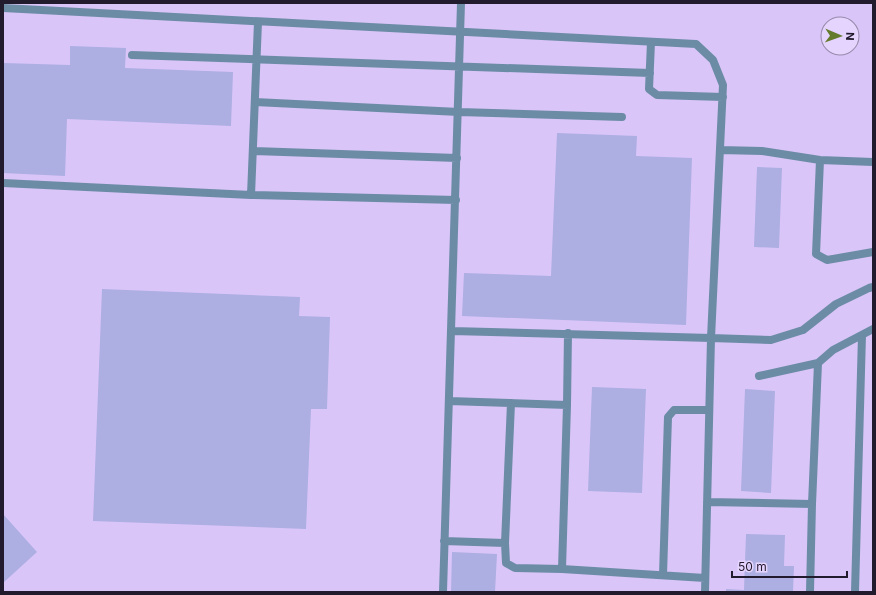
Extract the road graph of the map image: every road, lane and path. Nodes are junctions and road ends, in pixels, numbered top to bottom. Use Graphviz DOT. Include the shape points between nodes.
graph roads {
  1 [pos="462,3"];
  2 [pos="3,8"];
  3 [pos="258,22"];
  4 [pos="462,32"];
  5 [pos="651,42"];
  6 [pos="132,55"];
  7 [pos="256,60"];
  8 [pos="461,66"];
  9 [pos="650,73"];
  10 [pos="723,97"];
  11 [pos="255,102"];
  12 [pos="459,112"];
  13 [pos="622,117"];
  14 [pos="720,150"];
  15 [pos="253,151"];
  16 [pos="457,158"];
  17 [pos="820,160"];
  18 [pos="873,162"];
  19 [pos="3,184"];
  20 [pos="252,195"];
  21 [pos="456,200"];
  22 [pos="873,252"];
  23 [pos="873,288"];
  24 [pos="873,329"];
  25 [pos="452,331"];
  26 [pos="568,333"];
  27 [pos="862,335"];
  28 [pos="711,338"];
  29 [pos="818,363"];
  30 [pos="759,376"];
  31 [pos="449,401"];
  32 [pos="511,403"];
  33 [pos="567,405"];
  34 [pos="709,410"];
  35 [pos="707,502"];
  36 [pos="812,504"];
  37 [pos="444,541"];
  38 [pos="506,543"];
  39 [pos="562,569"];
  40 [pos="663,575"];
  41 [pos="705,578"];
  42 [pos="443,592"];
  43 [pos="705,592"];
  44 [pos="810,592"];
  45 [pos="855,592"];
  1 -- 4 [label="lane"];
  2 -- 3 [label="lane"];
  3 -- 4 [label="lane"];
  3 -- 7 [label="lane"];
  4 -- 5 [label="lane"];
  4 -- 8 [label="lane"];
  5 -- 9 [label="lane"];
  5 -- 10 [label="lane" via="696,44 713,60 724,85"];
  6 -- 7 [label="lane"];
  7 -- 8 [label="lane"];
  7 -- 11 [label="lane"];
  8 -- 9 [label="lane"];
  8 -- 12 [label="lane"];
  9 -- 10 [label="lane" via="649,90 657,95"];
  10 -- 14 [label="lane"];
  11 -- 12 [label="lane"];
  11 -- 15 [label="lane"];
  12 -- 13 [label="lane"];
  12 -- 16 [label="lane"];
  14 -- 17 [label="lane" via="762,152"];
  14 -- 28 [label="lane"];
  15 -- 16 [label="lane"];
  15 -- 20 [label="lane"];
  16 -- 21 [label="lane"];
  17 -- 18 [label="lane"];
  17 -- 22 [label="lane" via="816,254 827,260"];
  19 -- 20 [label="lane"];
  20 -- 21 [label="lane"];
  21 -- 25 [label="lane"];
  23 -- 28 [label="lane" via="836,304 803,330 771,340"];
  24 -- 27 [label="lane"];
  25 -- 26 [label="lane"];
  25 -- 31 [label="lane"];
  26 -- 28 [label="lane"];
  26 -- 33 [label="lane"];
  27 -- 29 [label="lane" via="833,350"];
  27 -- 45 [label="lane"];
  28 -- 34 [label="lane"];
  29 -- 30 [label="lane"];
  29 -- 36 [label="lane"];
  31 -- 32 [label="lane"];
  31 -- 37 [label="lane"];
  32 -- 33 [label="lane"];
  32 -- 38 [label="lane"];
  33 -- 39 [label="lane"];
  34 -- 35 [label="lane"];
  34 -- 40 [label="lane" via="674,410 668,417"];
  35 -- 36 [label="lane"];
  35 -- 41 [label="lane"];
  36 -- 44 [label="lane"];
  37 -- 38 [label="lane"];
  37 -- 42 [label="lane"];
  38 -- 39 [label="lane" via="506,563 515,568"];
  39 -- 40 [label="lane"];
  40 -- 41 [label="lane"];
  41 -- 43 [label="lane"];
}
